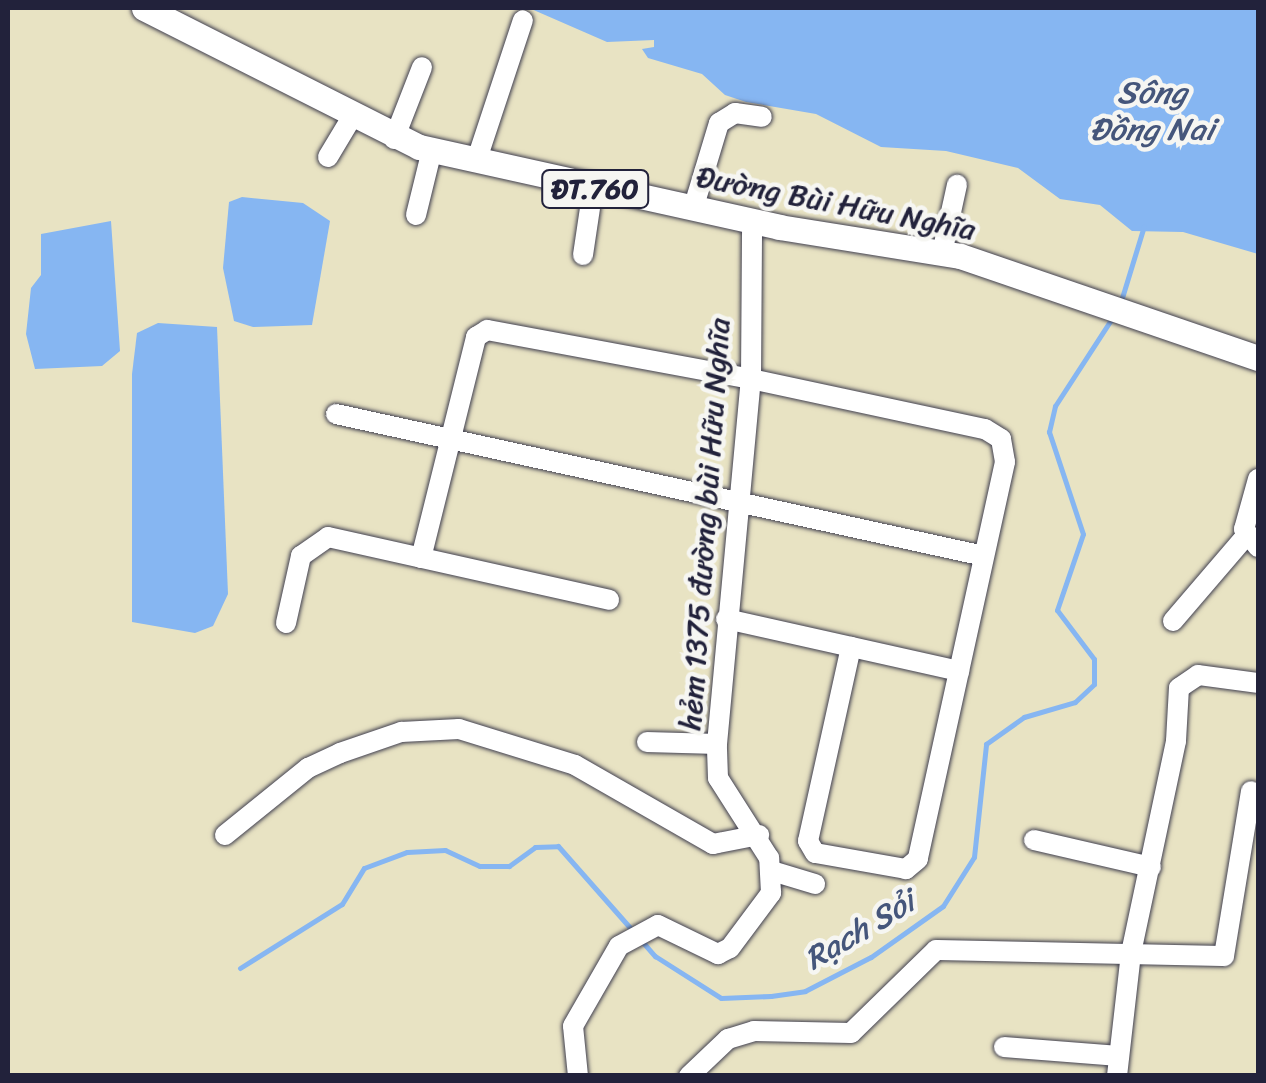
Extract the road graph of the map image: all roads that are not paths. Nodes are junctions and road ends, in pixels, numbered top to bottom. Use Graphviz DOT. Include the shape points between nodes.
graph roads {
  1 [pos="144,8"];
  2 [pos="524,20"];
  3 [pos="422,67"];
  4 [pos="352,117"];
  5 [pos="762,117"];
  6 [pos="394,139"];
  7 [pos="432,150"];
  8 [pos="328,157"];
  9 [pos="478,160"];
  10 [pos="957,184"];
  11 [pos="593,188"];
  12 [pos="693,209"];
  13 [pos="416,215"];
  14 [pos="752,221"];
  15 [pos="942,253"];
  16 [pos="583,256"];
  17 [pos="1258,358"];
  18 [pos="752,379"];
  19 [pos="336,414"];
  20 [pos="448,438"];
  21 [pos="1258,480"];
  22 [pos="736,502"];
  23 [pos="1252,542"];
  24 [pos="984,556"];
  25 [pos="421,558"];
  26 [pos="609,600"];
  27 [pos="726,619"];
  28 [pos="1172,621"];
  29 [pos="286,623"];
  30 [pos="851,647"];
  31 [pos="959,671"];
  32 [pos="1258,683"];
  33 [pos="647,742"];
  34 [pos="717,744"];
  35 [pos="1252,791"];
  36 [pos="754,828"];
  37 [pos="225,834"];
  38 [pos="1034,840"];
  39 [pos="1151,867"];
  40 [pos="772,871"];
  41 [pos="815,884"];
  42 [pos="1131,953"];
  43 [pos="1004,1047"];
  44 [pos="1118,1066"];
  45 [pos="578,1076"];
  46 [pos="690,1076"];
  1 -- 4 [label="main road, Đường Bùi Hữu Nghĩa / ĐT.760"];
  2 -- 9 [label="street"];
  3 -- 6 [label="street"];
  4 -- 6 [label="main road, Đường Bùi Hữu Nghĩa / ĐT.760"];
  4 -- 8 [label="street"];
  5 -- 12 [label="street" via="735,114 719,123"];
  6 -- 7 [label="main road, Đường Bùi Hữu Nghĩa / ĐT.760"];
  7 -- 9 [label="main road, Đường Bùi Hữu Nghĩa / ĐT.760"];
  7 -- 13 [label="street"];
  9 -- 11 [label="main road, Đường Bùi Hữu Nghĩa / ĐT.760"];
  10 -- 15 [label="street"];
  11 -- 12 [label="main road, Đường Bùi Hữu Nghĩa / ĐT.760"];
  11 -- 16 [label="street"];
  12 -- 14 [label="main road, Đường Bùi Hữu Nghĩa / ĐT.760"];
  14 -- 15 [label="main road, Đường Bùi Hữu Nghĩa / ĐT.760"];
  14 -- 18 [label="street, hẻm 1375 đường bùi Hữu Nghĩa"];
  15 -- 17 [label="main road, Đường Bùi Hữu Nghĩa / ĐT.760"];
  18 -- 20 [label="street" via="487,330 476,337"];
  18 -- 22 [label="street, hẻm 1375 đường bùi Hữu Nghĩa"];
  18 -- 24 [label="street" via="985,428 1001,439 1005,462"];
  19 -- 20 [label="street"];
  20 -- 22 [label="street"];
  20 -- 25 [label="street"];
  21 -- 23 [label="street"];
  22 -- 24 [label="street"];
  22 -- 27 [label="street, hẻm 1375 đường bùi Hữu Nghĩa"];
  23 -- 28 [label="street"];
  24 -- 31 [label="street"];
  25 -- 26 [label="street"];
  25 -- 29 [label="street" via="319,540 302,556"];
  27 -- 30 [label="street"];
  27 -- 34 [label="street, hẻm 1375 đường bùi Hữu Nghĩa"];
  30 -- 31 [label="street"];
  30 -- 31 [label="street" via="808,841 815,852 890,870 918,860"];
  32 -- 39 [label="street" via="1189,676 1180,688"];
  33 -- 34 [label="street"];
  34 -- 36 [label="street, hẻm 1375 đường bùi Hữu Nghĩa" via="718,778"];
  35 -- 42 [label="street" via="1224,956"];
  36 -- 37 [label="street" via="713,844 576,764 460,730 400,732 340,753 308,768"];
  36 -- 40 [label="street, hẻm 1375 đường bùi Hữu Nghĩa"];
  38 -- 39 [label="street"];
  39 -- 42 [label="street"];
  40 -- 41 [label="street"];
  40 -- 45 [label="street" via="764,908 718,954 668,927 647,928 619,946 573,1026"];
  42 -- 44 [label="street"];
  42 -- 46 [label="street" via="936,950 851,1033 754,1031 728,1039"];
  43 -- 44 [label="street"];
}
